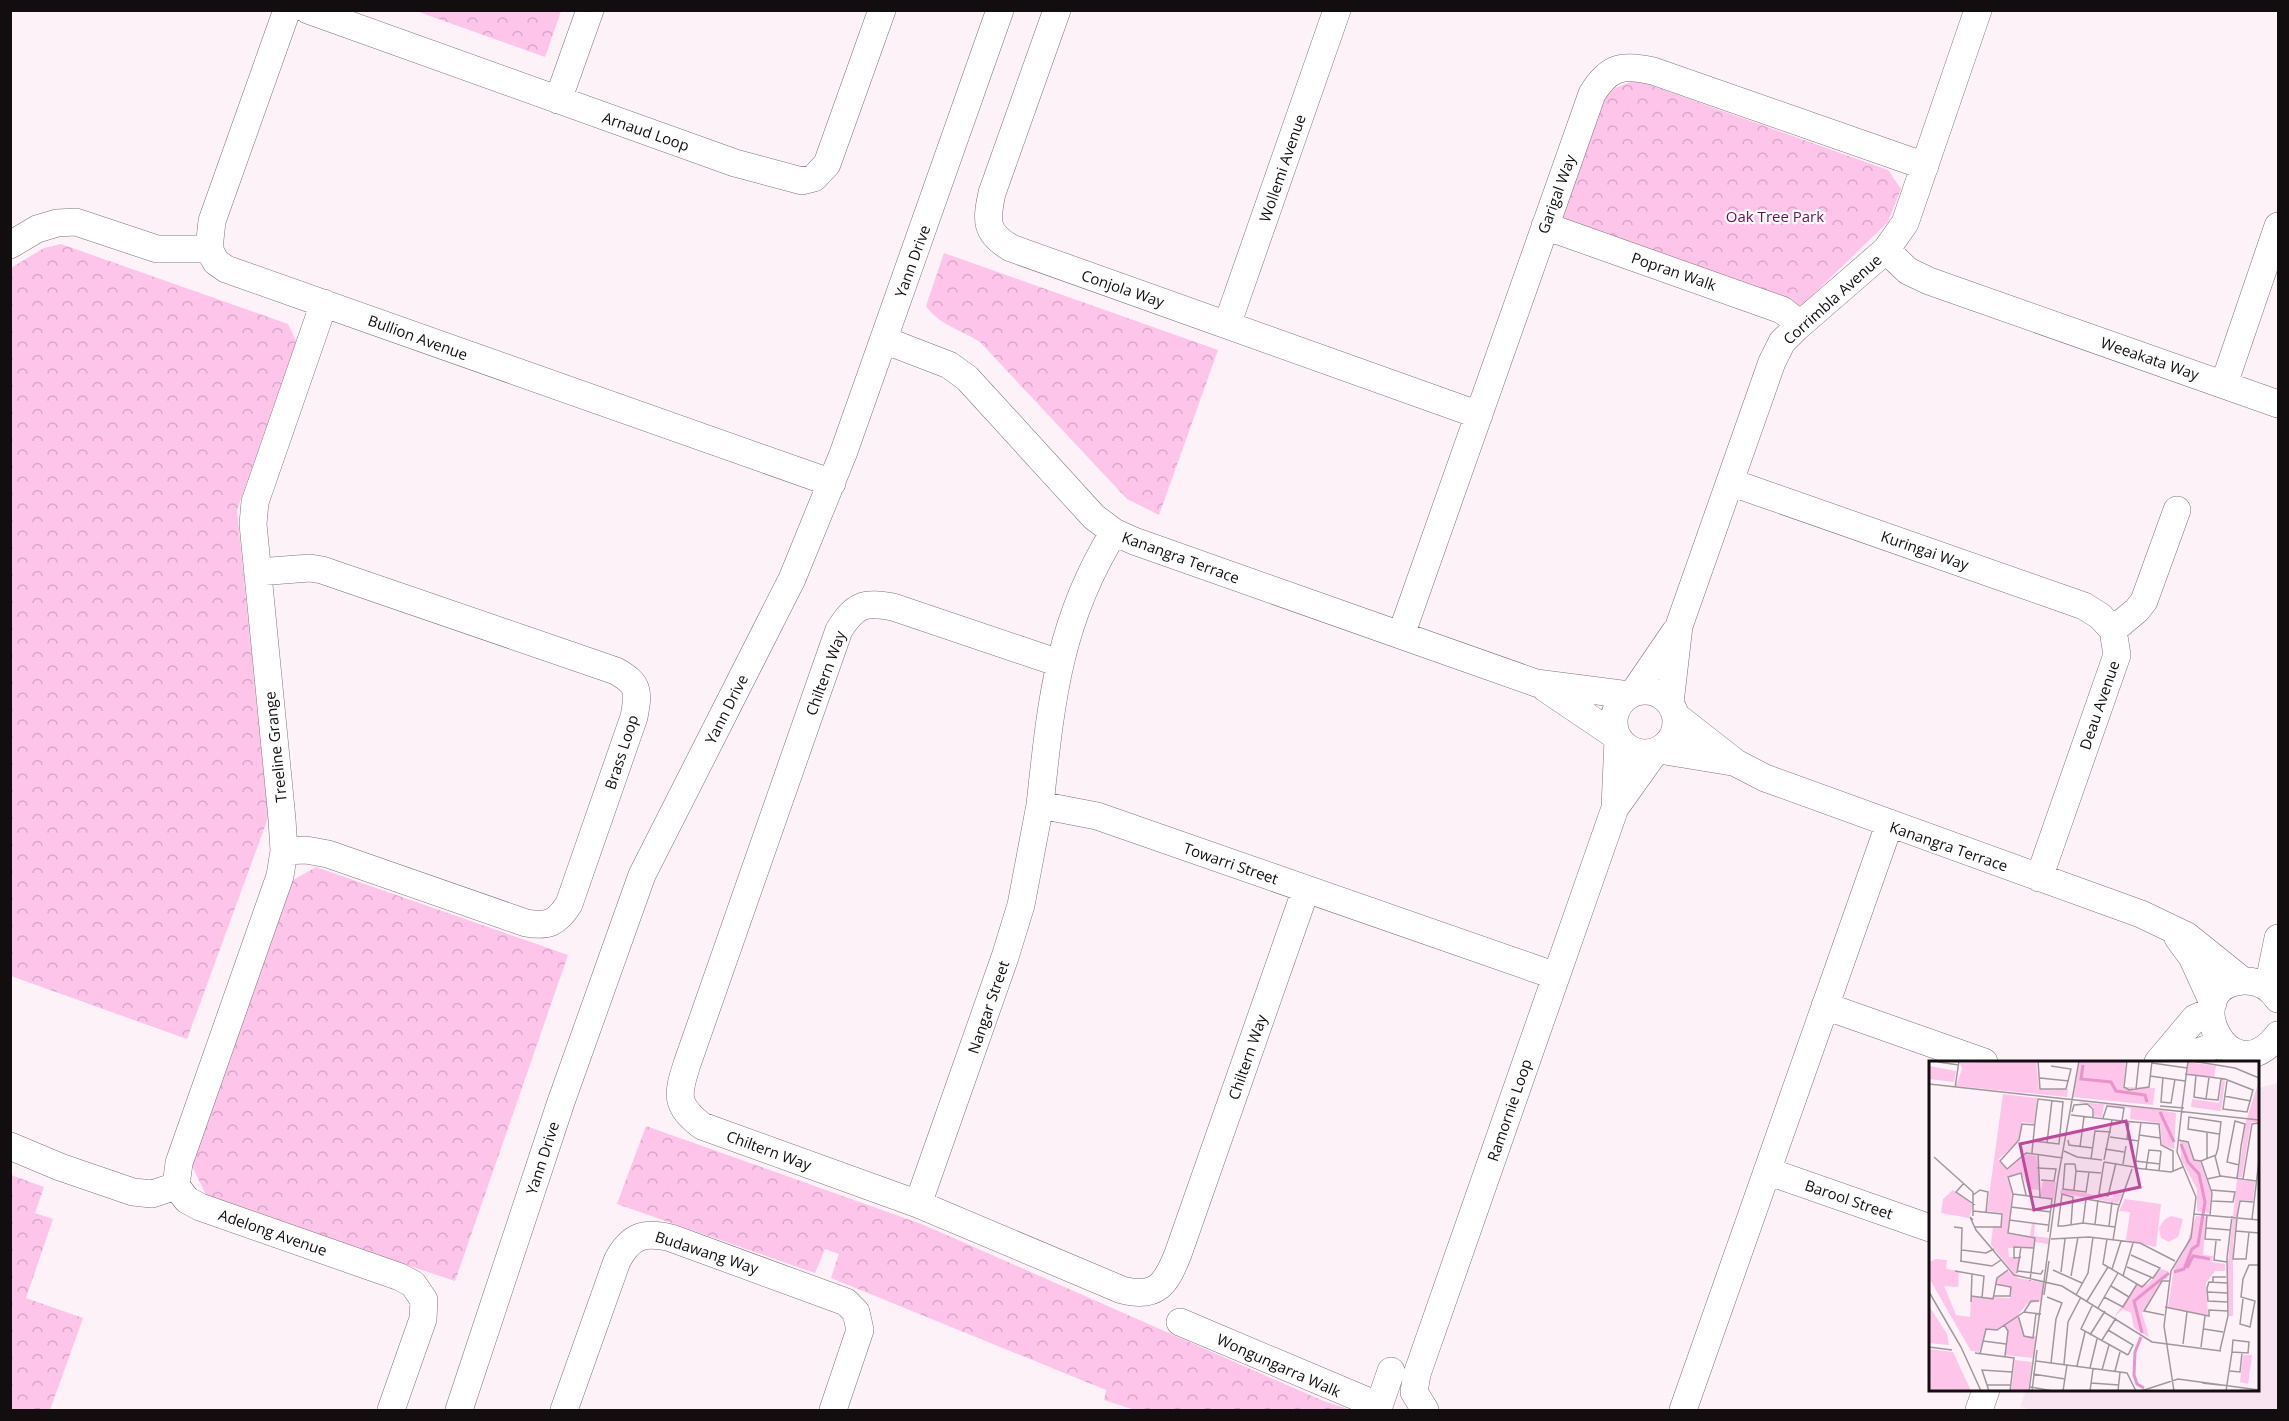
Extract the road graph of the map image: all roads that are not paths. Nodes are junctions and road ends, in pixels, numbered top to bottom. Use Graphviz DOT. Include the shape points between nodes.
graph roads {
  1 [pos="287,10"];
  2 [pos="308,10"];
  3 [pos="590,10"];
  4 [pos="882,10"];
  5 [pos="1000,10"];
  6 [pos="1057,10"];
  7 [pos="1337,10"];
  8 [pos="1978,10"];
  9 [pos="558,100"];
  10 [pos="1925,166"];
  11 [pos="1545,226"];
  12 [pos="2278,226"];
  13 [pos="10,245"];
  14 [pos="209,249"];
  15 [pos="1886,250"];
  16 [pos="324,303"];
  17 [pos="1800,324"];
  18 [pos="1227,325"];
  19 [pos="884,340"];
  20 [pos="2224,384"];
  21 [pos="2278,404"];
  22 [pos="1479,415"];
  23 [pos="1730,482"];
  24 [pos="832,483"];
  25 [pos="2177,510"];
  26 [pos="1114,532"];
  27 [pos="258,572"];
  28 [pos="1679,626"];
  29 [pos="2113,630"];
  30 [pos="1401,635"];
  31 [pos="1059,663"];
  32 [pos="1536,683"];
  33 [pos="1632,694"];
  34 [pos="1673,710"];
  35 [pos="1617,737"];
  36 [pos="1657,751"];
  37 [pos="1736,763"];
  38 [pos="1040,805"];
  39 [pos="1615,808"];
  40 [pos="1889,825"];
  41 [pos="284,850"];
  42 [pos="2039,878"];
  43 [pos="1306,889"];
  44 [pos="2164,924"];
  45 [pos="2278,938"];
  46 [pos="1556,976"];
  47 [pos="2263,989"];
  48 [pos="1825,1006"];
  49 [pos="2212,1007"];
  50 [pos="2278,1035"];
  51 [pos="2221,1043"];
  52 [pos="1981,1061"];
  53 [pos="2159,1061"];
  54 [pos="2175,1061"];
  55 [pos="10,1146"];
  56 [pos="1767,1171"];
  57 [pos="177,1186"];
  58 [pos="918,1204"];
  59 [pos="1929,1227"];
  60 [pos="1180,1322"];
  61 [pos="1391,1371"];
  62 [pos="1985,1391"];
  63 [pos="1690,1408"];
  64 [pos="391,1410"];
  65 [pos="459,1410"];
  66 [pos="564,1410"];
  67 [pos="834,1410"];
  68 [pos="1425,1410"];
  69 [pos="1979,1410"];
  1 -- 14 [label="street" via="212,221"];
  2 -- 9 [label="street, Arnaud Loop"];
  3 -- 9 [label="street"];
  4 -- 9 [label="street, Arnaud Loop" via="827,164 814,178 786,178"];
  5 -- 19 [label="street, Yann Drive"];
  6 -- 18 [label="street, Conjola Way" via="992,193 990,228 999,241 1011,248"];
  7 -- 18 [label="street, Wollemi Avenue"];
  8 -- 10 [label="street, Corrimbla Avenue"];
  10 -- 11 [label="street, Garigal Way" via="1653,71 1627,67 1609,72 1592,94"];
  10 -- 15 [label="street, Corrimbla Avenue" via="1905,223"];
  11 -- 17 [label="street, Popran Walk" via="1782,310"];
  11 -- 22 [label="street, Garigal Way"];
  12 -- 20 [label="street"];
  13 -- 14 [label="street" via="38,229 76,222 157,249"];
  14 -- 16 [label="street, Bullion Avenue" via="216,262 226,269"];
  15 -- 17 [label="street, Corrimbla Avenue"];
  15 -- 20 [label="street, Weeakata Way" via="1908,271 1929,282"];
  16 -- 24 [label="street, Bullion Avenue"];
  16 -- 27 [label="street, Treeline Grange" via="255,502"];
  17 -- 23 [label="street, Corrimbla Avenue" via="1782,342 1772,362"];
  18 -- 22 [label="street, Conjola Way"];
  19 -- 24 [label="street, Yann Drive"];
  19 -- 26 [label="street, Kanangra Terrace" via="949,365 967,378 1094,517"];
  20 -- 21 [label="street, Weeakata Way"];
  22 -- 30 [label="street, Garigal Way"];
  23 -- 28 [label="street, Corrimbla Avenue"];
  23 -- 29 [label="street, Kuringai Way" via="2084,606"];
  24 -- 65 [label="street, Yann Drive" via="792,579 642,875 561,1102"];
  25 -- 29 [label="street" via="2144,601"];
  26 -- 30 [label="street, Kanangra Terrace"];
  26 -- 31 [label="street" via="1088,579"];
  27 -- 41 [label="street, Treeline Grange"];
  27 -- 41 [label="street, Brass Loop" via="322,570 616,671 628,678 637,692 634,717 568,904 561,918 551,924 526,923 328,854"];
  28 -- 33 [label="street, Corrimbla Avenue"];
  28 -- 34 [label="street, Corrimbla Avenue"];
  29 -- 42 [label="street, Deau Avenue" via="2117,655"];
  30 -- 32 [label="street, Kanangra Terrace"];
  31 -- 38 [label="street"];
  31 -- 58 [label="street, Chiltern Way" via="877,604 862,605 849,614 839,630 680,1086 682,1106 702,1126"];
  32 -- 33 [label="street, Kanangra Terrace"];
  32 -- 35 [label="street, Kanangra Terrace"];
  33 -- 34 [label="street" via="1654,692"];
  33 -- 35 [label="street" via="1615,712"];
  34 -- 36 [label="street" via="1676,724 1671,739"];
  34 -- 37 [label="street, Kanangra Terrace"];
  35 -- 36 [label="street" via="1630,750"];
  35 -- 39 [label="street, Ramornie Loop"];
  36 -- 37 [label="street, Kanangra Terrace"];
  36 -- 39 [label="street, Ramornie Loop"];
  37 -- 40 [label="street, Kanangra Terrace" via="1793,790"];
  38 -- 43 [label="street, Towarri Street" via="1097,816"];
  38 -- 58 [label="street, Nangar Street" via="1021,905"];
  39 -- 46 [label="street, Ramornie Loop"];
  40 -- 42 [label="street, Kanangra Terrace"];
  40 -- 48 [label="street"];
  41 -- 57 [label="street, Treeline Grange" via="280,876 178,1163"];
  42 -- 44 [label="street, Kanangra Terrace"];
  43 -- 46 [label="street, Towarri Street"];
  43 -- 58 [label="street, Chiltern Way" via="1178,1254 1162,1285 1152,1292 1138,1294 1122,1290"];
  44 -- 47 [label="street, Kanangra Terrace"];
  44 -- 49 [label="street, Kanangra Terrace" via="2192,957"];
  45 -- 47 [label="street"];
  46 -- 68 [label="street, Ramornie Loop" via="1417,1374 1414,1392"];
  47 -- 49 [label="street" via="2225,988"];
  48 -- 52 [label="street"];
  48 -- 56 [label="street"];
  49 -- 51 [label="street, Kanangra Terrace" via="2212,1028"];
  49 -- 53 [label="street" via="2195,1018"];
  50 -- 51 [label="street" via="2260,1051 2246,1053"];
  51 -- 54 [label="street"];
  55 -- 57 [label="street" via="133,1192 152,1194"];
  56 -- 59 [label="street, Barool Street"];
  56 -- 63 [label="street"];
  57 -- 64 [label="street, Adelong Avenue" via="187,1200 200,1207 413,1284 424,1300 423,1319"];
  60 -- 61 [label="street, Wongungarra Walk" via="1378,1406"];
  62 -- 69 [label="street"];
  66 -- 67 [label="street, Budawang Way" via="617,1261 631,1240 648,1233 846,1302 856,1312 860,1330"];
}
